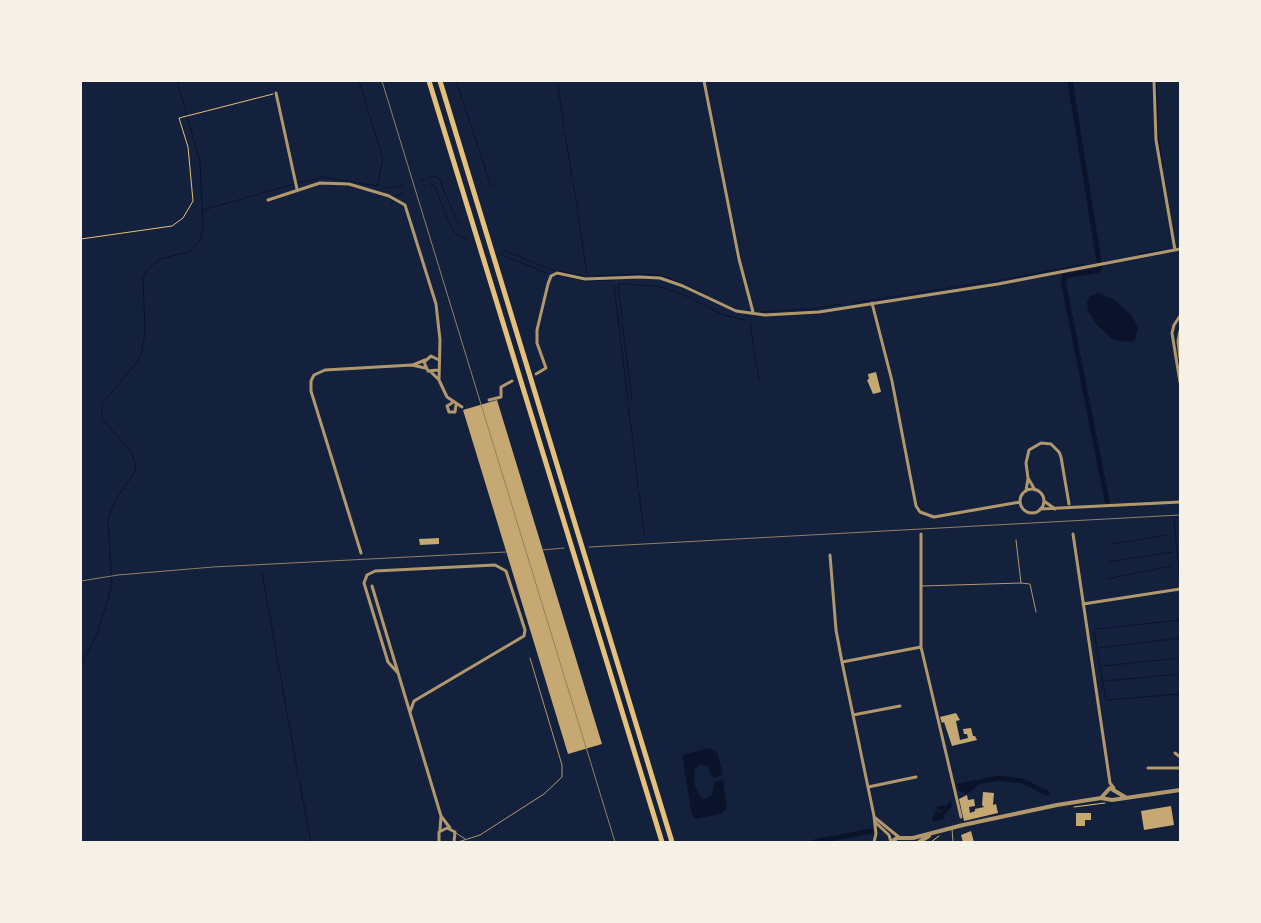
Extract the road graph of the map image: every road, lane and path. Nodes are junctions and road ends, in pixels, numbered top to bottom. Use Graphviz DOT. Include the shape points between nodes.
graph roads {
  1 [pos="429,81"];
  2 [pos="440,81"];
  3 [pos="704,81"];
  4 [pos="1154,81"];
  5 [pos="276,94"];
  6 [pos="297,189"];
  7 [pos="268,200"];
  8 [pos="81,239"];
  9 [pos="1177,249"];
  10 [pos="872,303"];
  11 [pos="752,312"];
  12 [pos="1180,316"];
  13 [pos="1180,331"];
  14 [pos="438,348"];
  15 [pos="430,356"];
  16 [pos="1180,358"];
  17 [pos="424,360"];
  18 [pos="439,360"];
  19 [pos="412,365"];
  20 [pos="424,368"];
  21 [pos="438,370"];
  22 [pos="431,372"];
  23 [pos="536,374"];
  24 [pos="439,380"];
  25 [pos="512,381"];
  26 [pos="1180,382"];
  27 [pos="447,397"];
  28 [pos="489,400"];
  29 [pos="448,405"];
  30 [pos="455,406"];
  31 [pos="469,406"];
  32 [pos="1028,478"];
  33 [pos="1036,490"];
  34 [pos="1026,491"];
  35 [pos="1043,501"];
  36 [pos="1020,502"];
  37 [pos="1179,502"];
  38 [pos="1069,504"];
  39 [pos="1040,509"];
  40 [pos="1055,509"];
  41 [pos="921,534"];
  42 [pos="1073,534"];
  43 [pos="1016,540"];
  44 [pos="361,553"];
  45 [pos="830,555"];
  46 [pos="1021,583"];
  47 [pos="372,586"];
  48 [pos="921,586"];
  49 [pos="1180,589"];
  50 [pos="1083,604"];
  51 [pos="1036,612"];
  52 [pos="921,647"];
  53 [pos="530,658"];
  54 [pos="842,662"];
  55 [pos="398,673"];
  56 [pos="900,706"];
  57 [pos="410,712"];
  58 [pos="853,715"];
  59 [pos="1175,753"];
  60 [pos="1180,757"];
  61 [pos="1148,768"];
  62 [pos="1180,768"];
  63 [pos="916,777"];
  64 [pos="1110,783"];
  65 [pos="868,787"];
  66 [pos="1107,790"];
  67 [pos="1115,790"];
  68 [pos="1180,790"];
  69 [pos="1125,796"];
  70 [pos="1101,798"];
  71 [pos="1115,798"];
  72 [pos="1110,800"];
  73 [pos="1074,807"];
  74 [pos="441,816"];
  75 [pos="874,816"];
  76 [pos="961,817"];
  77 [pos="450,828"];
  78 [pos="952,828"];
  79 [pos="942,830"];
  80 [pos="439,832"];
  81 [pos="455,832"];
  82 [pos="466,840"];
  83 [pos="904,840"];
  84 [pos="439,842"];
  85 [pos="454,842"];
  86 [pos="458,842"];
  87 [pos="662,842"];
  88 [pos="672,842"];
  89 [pos="874,842"];
  90 [pos="891,842"];
  91 [pos="919,842"];
  92 [pos="953,842"];
  1 -- 87 [label="highway"];
  2 -- 88 [label="highway"];
  3 -- 11 [label="street"];
  4 -- 9 [label="street" via="1156,140"];
  5 -- 6 [label="street"];
  5 -- 8 [label="path" via="180,118 188,147 193,201 183,218 172,226"];
  6 -- 7 [label="street"];
  6 -- 14 [label="street" via="320,183 350,184 389,196 405,205 435,301 440,340"];
  9 -- 10 [label="street" via="998,284"];
  10 -- 11 [label="street" via="809,313 765,315"];
  10 -- 36 [label="street" via="892,381 916,506 920,512 934,517"];
  11 -- 23 [label="street" via="746,314 729,309 660,278 589,279 555,273 546,289 536,334 546,368"];
  12 -- 26 [label="street" via="1172,333"];
  13 -- 16 [label="street"];
  14 -- 15 [label="street"];
  14 -- 18 [label="street"];
  15 -- 17 [label="street"];
  15 -- 18 [label="street"];
  17 -- 19 [label="street"];
  17 -- 20 [label="street"];
  18 -- 21 [label="street"];
  19 -- 20 [label="street"];
  19 -- 44 [label="street" via="325,370 314,375 311,381 311,391"];
  20 -- 22 [label="street"];
  21 -- 22 [label="street"];
  21 -- 24 [label="street"];
  22 -- 24 [label="street"];
  24 -- 27 [label="street"];
  25 -- 28 [label="street" via="500,387 500,396"];
  27 -- 29 [label="street"];
  27 -- 30 [label="street"];
  29 -- 30 [label="street"];
  29 -- 30 [label="street" via="451,412"];
  30 -- 31 [label="street"];
  32 -- 33 [label="street"];
  32 -- 34 [label="street"];
  32 -- 38 [label="street" via="1026,463 1029,450 1041,443 1055,446 1061,457"];
  33 -- 34 [label="street"];
  33 -- 35 [label="street"];
  34 -- 36 [label="street"];
  35 -- 39 [label="street"];
  35 -- 40 [label="street"];
  36 -- 39 [label="street" via="1026,511"];
  37 -- 40 [label="street"];
  39 -- 40 [label="street"];
  41 -- 48 [label="street"];
  42 -- 50 [label="street"];
  43 -- 46 [label="lane"];
  45 -- 54 [label="street"];
  46 -- 48 [label="lane"];
  46 -- 51 [label="lane" via="1030,584"];
  47 -- 55 [label="street"];
  48 -- 52 [label="street"];
  49 -- 50 [label="street"];
  50 -- 64 [label="street"];
  52 -- 54 [label="street"];
  52 -- 76 [label="street"];
  53 -- 82 [label="lane" via="563,769 562,777 519,810 480,835"];
  54 -- 58 [label="street"];
  55 -- 57 [label="street"];
  55 -- 57 [label="street" via="388,662 364,583 367,575 374,571 494,565 506,571 525,630 524,636 414,701"];
  56 -- 58 [label="street"];
  57 -- 74 [label="street"];
  58 -- 65 [label="street"];
  59 -- 60 [label="street"];
  61 -- 62 [label="street"];
  63 -- 65 [label="street"];
  64 -- 66 [label="street"];
  64 -- 67 [label="street"];
  65 -- 75 [label="street"];
  66 -- 67 [label="street"];
  66 -- 70 [label="street"];
  66 -- 72 [label="street"];
  67 -- 69 [label="street"];
  67 -- 71 [label="street"];
  68 -- 69 [label="street"];
  69 -- 71 [label="street"];
  70 -- 72 [label="street"];
  70 -- 78 [label="street"];
  71 -- 72 [label="street"];
  72 -- 73 [label="path"];
  74 -- 77 [label="street"];
  74 -- 80 [label="street"];
  75 -- 83 [label="street"];
  75 -- 89 [label="street"];
  75 -- 90 [label="street" via="876,824 889,835"];
  77 -- 80 [label="street"];
  77 -- 81 [label="street"];
  78 -- 79 [label="street"];
  78 -- 92 [label="lane"];
  79 -- 83 [label="street"];
  79 -- 91 [label="street"];
  80 -- 84 [label="street"];
  81 -- 82 [label="lane"];
  81 -- 85 [label="street"];
  82 -- 86 [label="lane"];
  83 -- 90 [label="street"];
}
